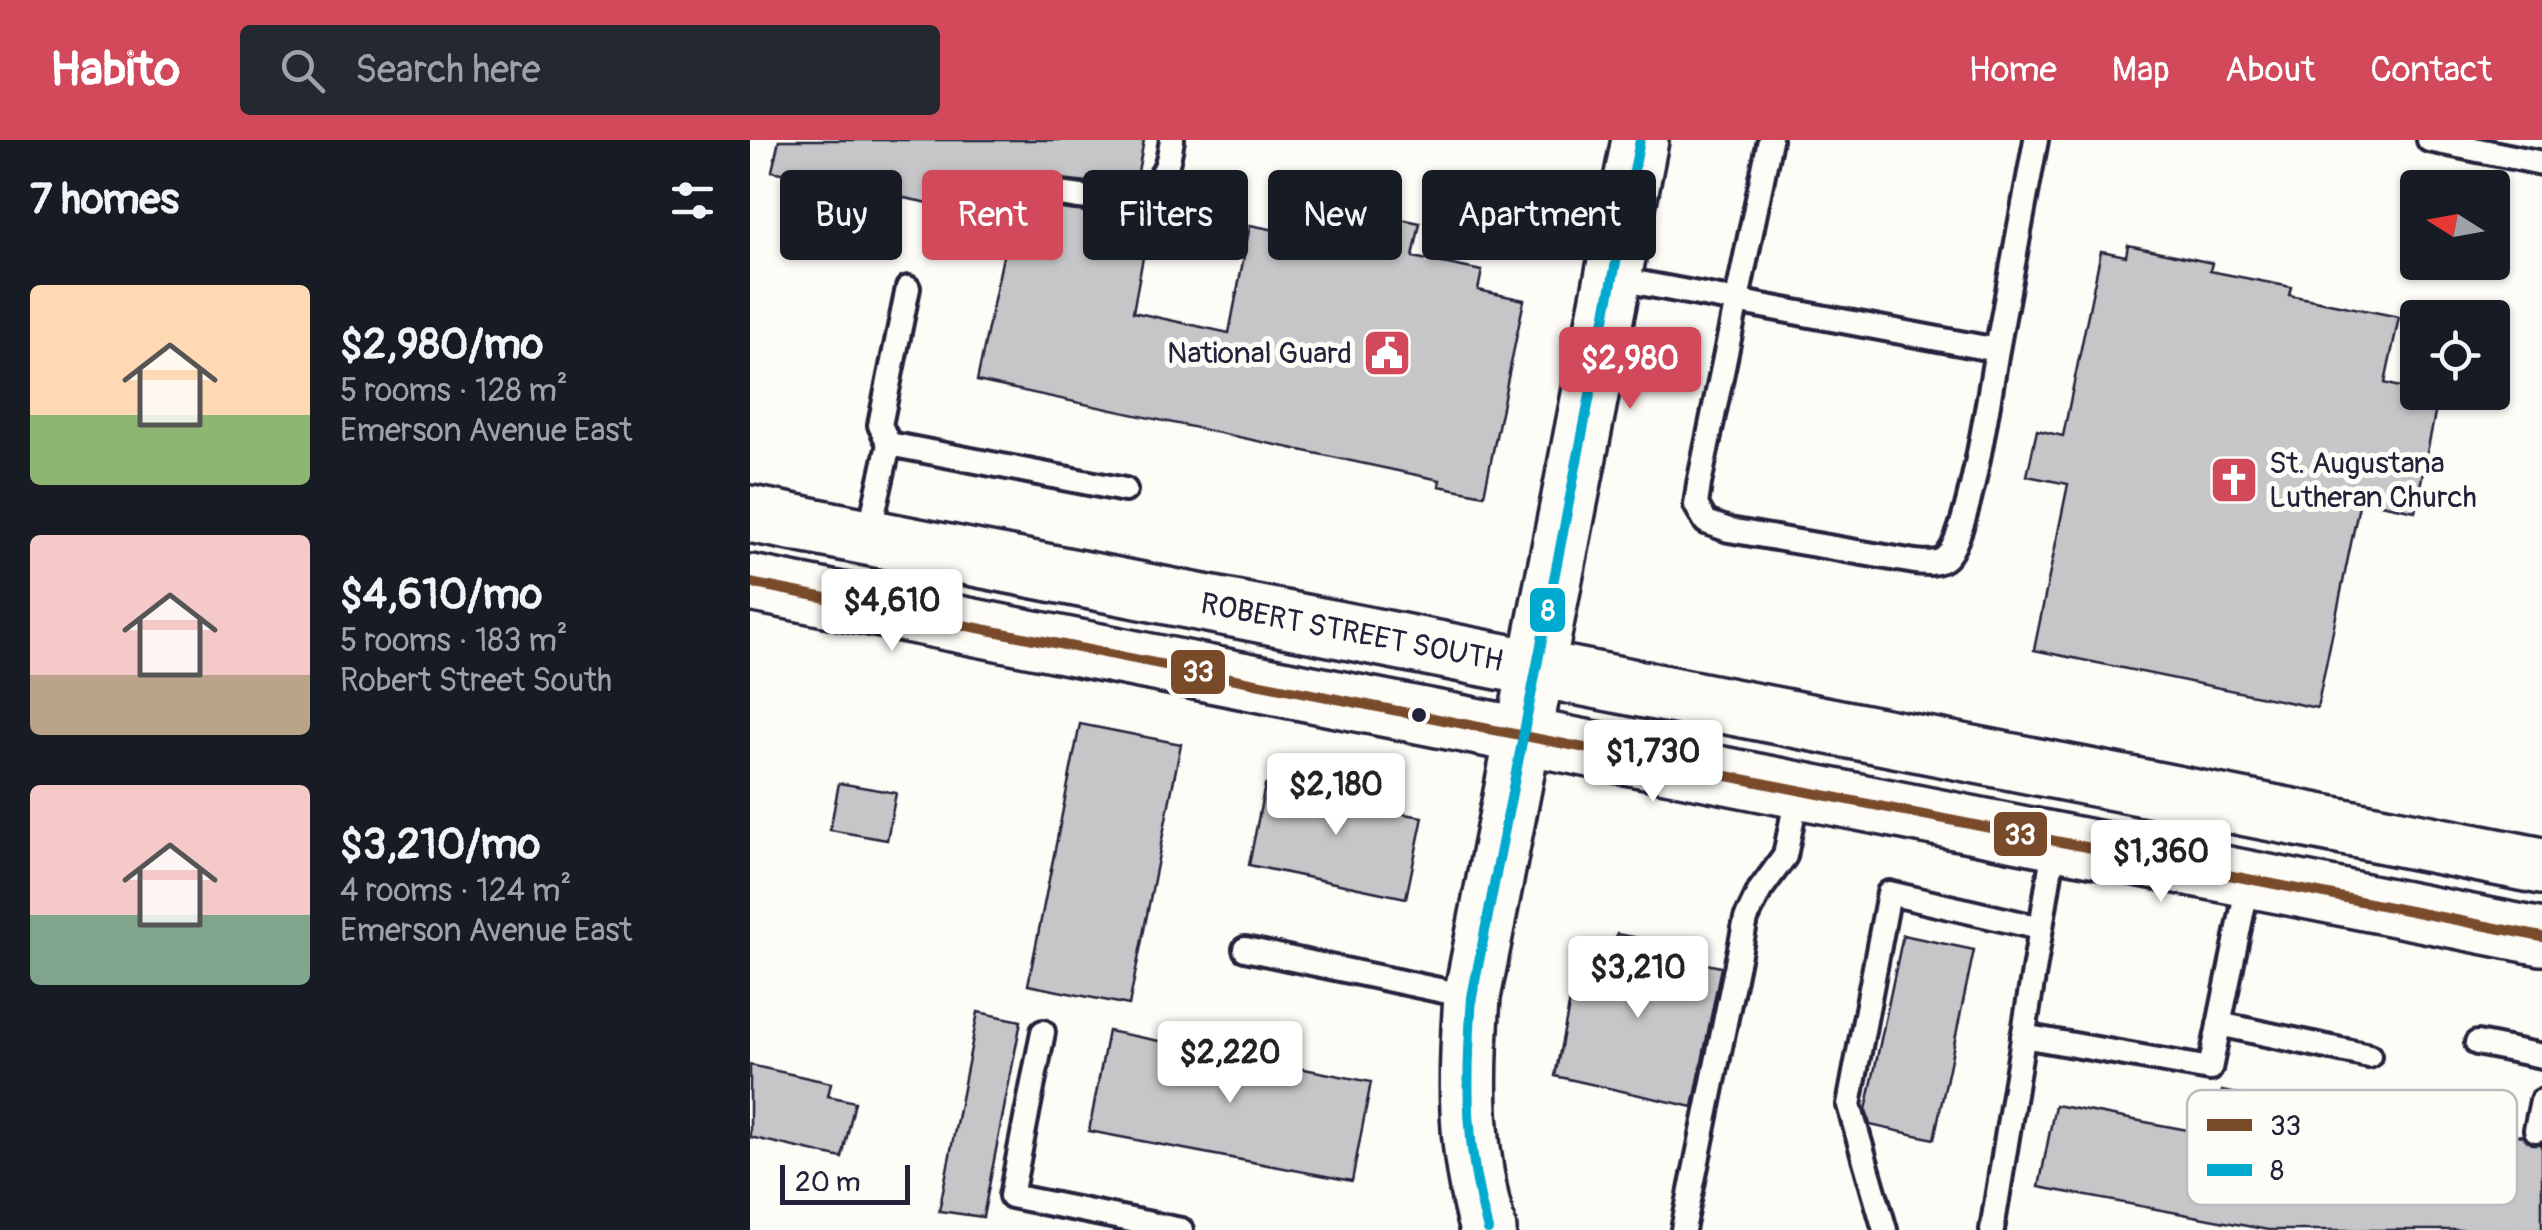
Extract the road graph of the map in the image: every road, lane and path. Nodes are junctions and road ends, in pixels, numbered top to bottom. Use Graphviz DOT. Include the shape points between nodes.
graph roads {
  1 [pos="1172,140"];
  2 [pos="1640,140"];
  3 [pos="1770,140"];
  4 [pos="2036,140"];
  5 [pos="2429,140"];
  6 [pos="2542,162"];
  7 [pos="1063,194"];
  8 [pos="1613,278"];
  9 [pos="908,288"];
  10 [pos="1739,302"];
  11 [pos="1997,350"];
  12 [pos="889,444"];
  13 [pos="1124,490"];
  14 [pos="750,514"];
  15 [pos="868,537"];
  16 [pos="750,584"];
  17 [pos="1538,669"];
  18 [pos="1524,736"];
  19 [pos="1798,790"];
  20 [pos="2055,841"];
  21 [pos="2542,866"];
  22 [pos="2249,879"];
  23 [pos="2040,928"];
  24 [pos="2542,938"];
  25 [pos="1245,949"];
  26 [pos="1472,997"];
  27 [pos="2219,1024"];
  28 [pos="1043,1032"];
  29 [pos="2022,1036"];
  30 [pos="2477,1044"];
  31 [pos="2369,1056"];
  32 [pos="2542,1056"];
  33 [pos="2542,1101"];
  34 [pos="2536,1130"];
  35 [pos="1182,1230"];
  36 [pos="1488,1230"];
  37 [pos="1683,1230"];
  38 [pos="1885,1230"];
  39 [pos="1992,1230"];
  1 -- 7 [label="lane" via="1164,171 1148,190 1105,201"];
  2 -- 8 [label="main road"];
  3 -- 10 [label="lane"];
  4 -- 11 [label="lane"];
  5 -- 6 [label="lane"];
  8 -- 10 [label="lane"];
  8 -- 17 [label="main road"];
  9 -- 12 [label="lane" via="880,425"];
  10 -- 11 [label="lane"];
  10 -- 11 [label="lane" via="1696,505 1706,522 1730,530 1915,562 1946,558 1978,460"];
  12 -- 13 [label="lane"];
  12 -- 15 [label="lane"];
  14 -- 15 [label="main road, ROBERT STREET SOUTH"];
  15 -- 17 [label="main road, ROBERT STREET SOUTH"];
  16 -- 18 [label="main road"];
  17 -- 18 [label="main road"];
  17 -- 21 [label="main road, ROBERT STREET SOUTH"];
  18 -- 19 [label="main road"];
  18 -- 26 [label="main road"];
  19 -- 20 [label="main road"];
  19 -- 37 [label="lane" via="1785,856 1746,918"];
  20 -- 22 [label="main road"];
  20 -- 23 [label="lane"];
  22 -- 24 [label="main road"];
  22 -- 27 [label="lane"];
  23 -- 29 [label="lane"];
  23 -- 38 [label="lane" via="1889,893 1849,1105"];
  25 -- 26 [label="lane"];
  26 -- 36 [label="main road" via="1470,1144"];
  27 -- 29 [label="lane" via="2210,1069"];
  27 -- 31 [label="lane"];
  28 -- 35 [label="lane" via="1012,1196"];
  29 -- 39 [label="lane"];
  30 -- 32 [label="lane"];
  33 -- 34 [label="lane"];
}
